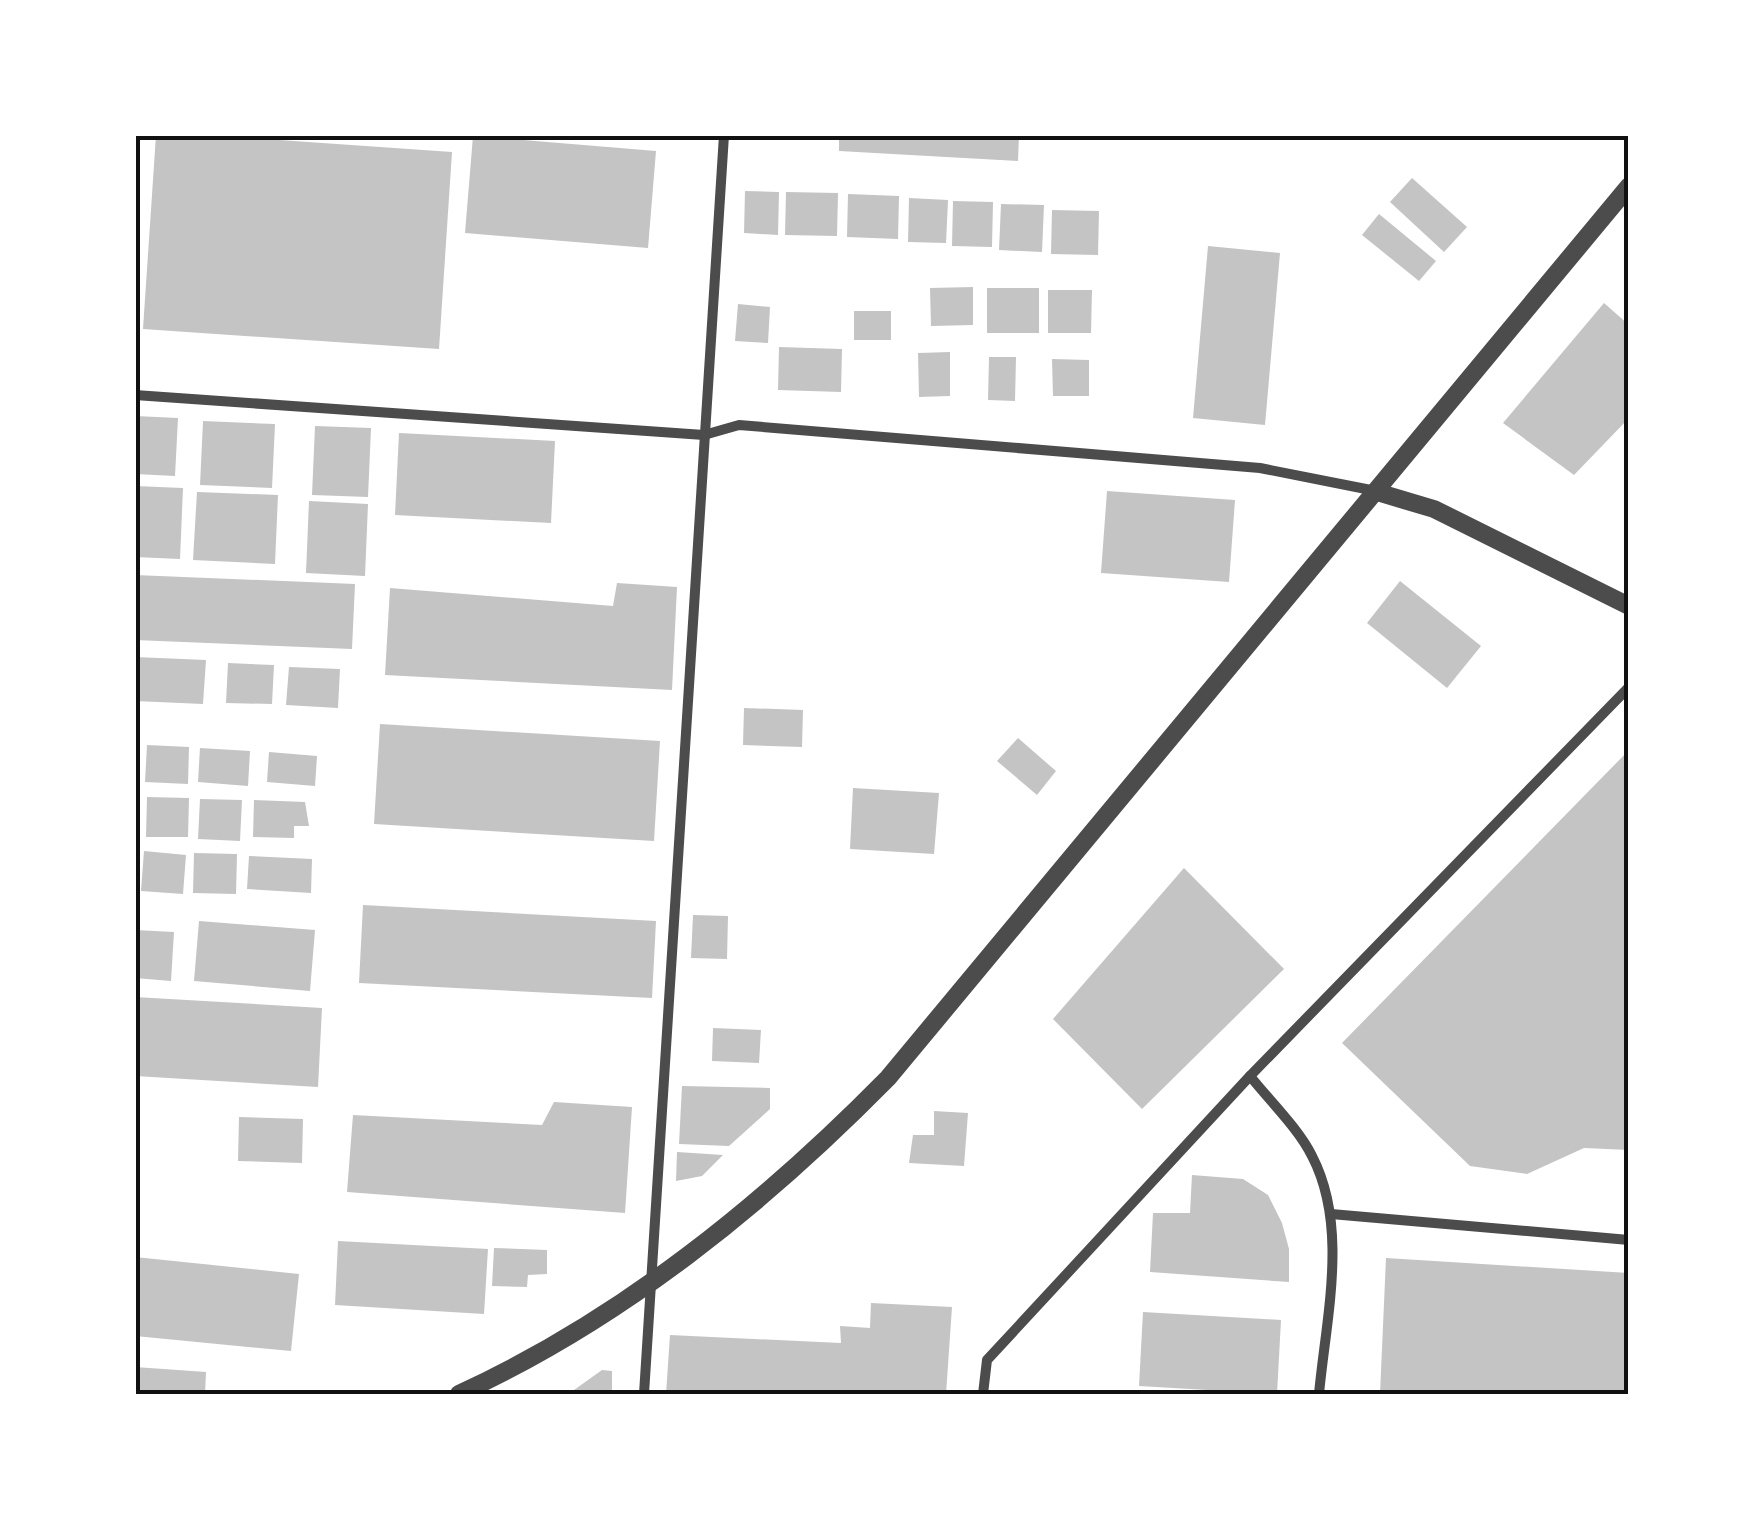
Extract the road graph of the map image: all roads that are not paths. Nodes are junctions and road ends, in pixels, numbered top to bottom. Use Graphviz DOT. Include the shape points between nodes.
graph roads {
  1 [pos="724,135"];
  2 [pos="1629,186"];
  3 [pos="135,395"];
  4 [pos="704,435"];
  5 [pos="1377,492"];
  6 [pos="1629,606"];
  7 [pos="1629,688"];
  8 [pos="1250,1076"];
  9 [pos="1331,1214"];
  10 [pos="1629,1240"];
  11 [pos="652,1281"];
  12 [pos="458,1394"];
  13 [pos="644,1394"];
  14 [pos="983,1394"];
  15 [pos="1319,1394"];
  1 -- 4 [label="street"];
  2 -- 5 [label="street"];
  3 -- 4 [label="street"];
  4 -- 5 [label="street" via="739,426 1221,465"];
  4 -- 11 [label="street"];
  5 -- 6 [label="street" via="1434,508"];
  5 -- 11 [label="street" via="888,1078 774,1187"];
  7 -- 8 [label="street"];
  8 -- 9 [label="street" via="1312,1156"];
  8 -- 14 [label="street" via="987,1360"];
  9 -- 10 [label="street"];
  9 -- 15 [label="street"];
  11 -- 12 [label="street" via="592,1322"];
  11 -- 13 [label="street"];
}
